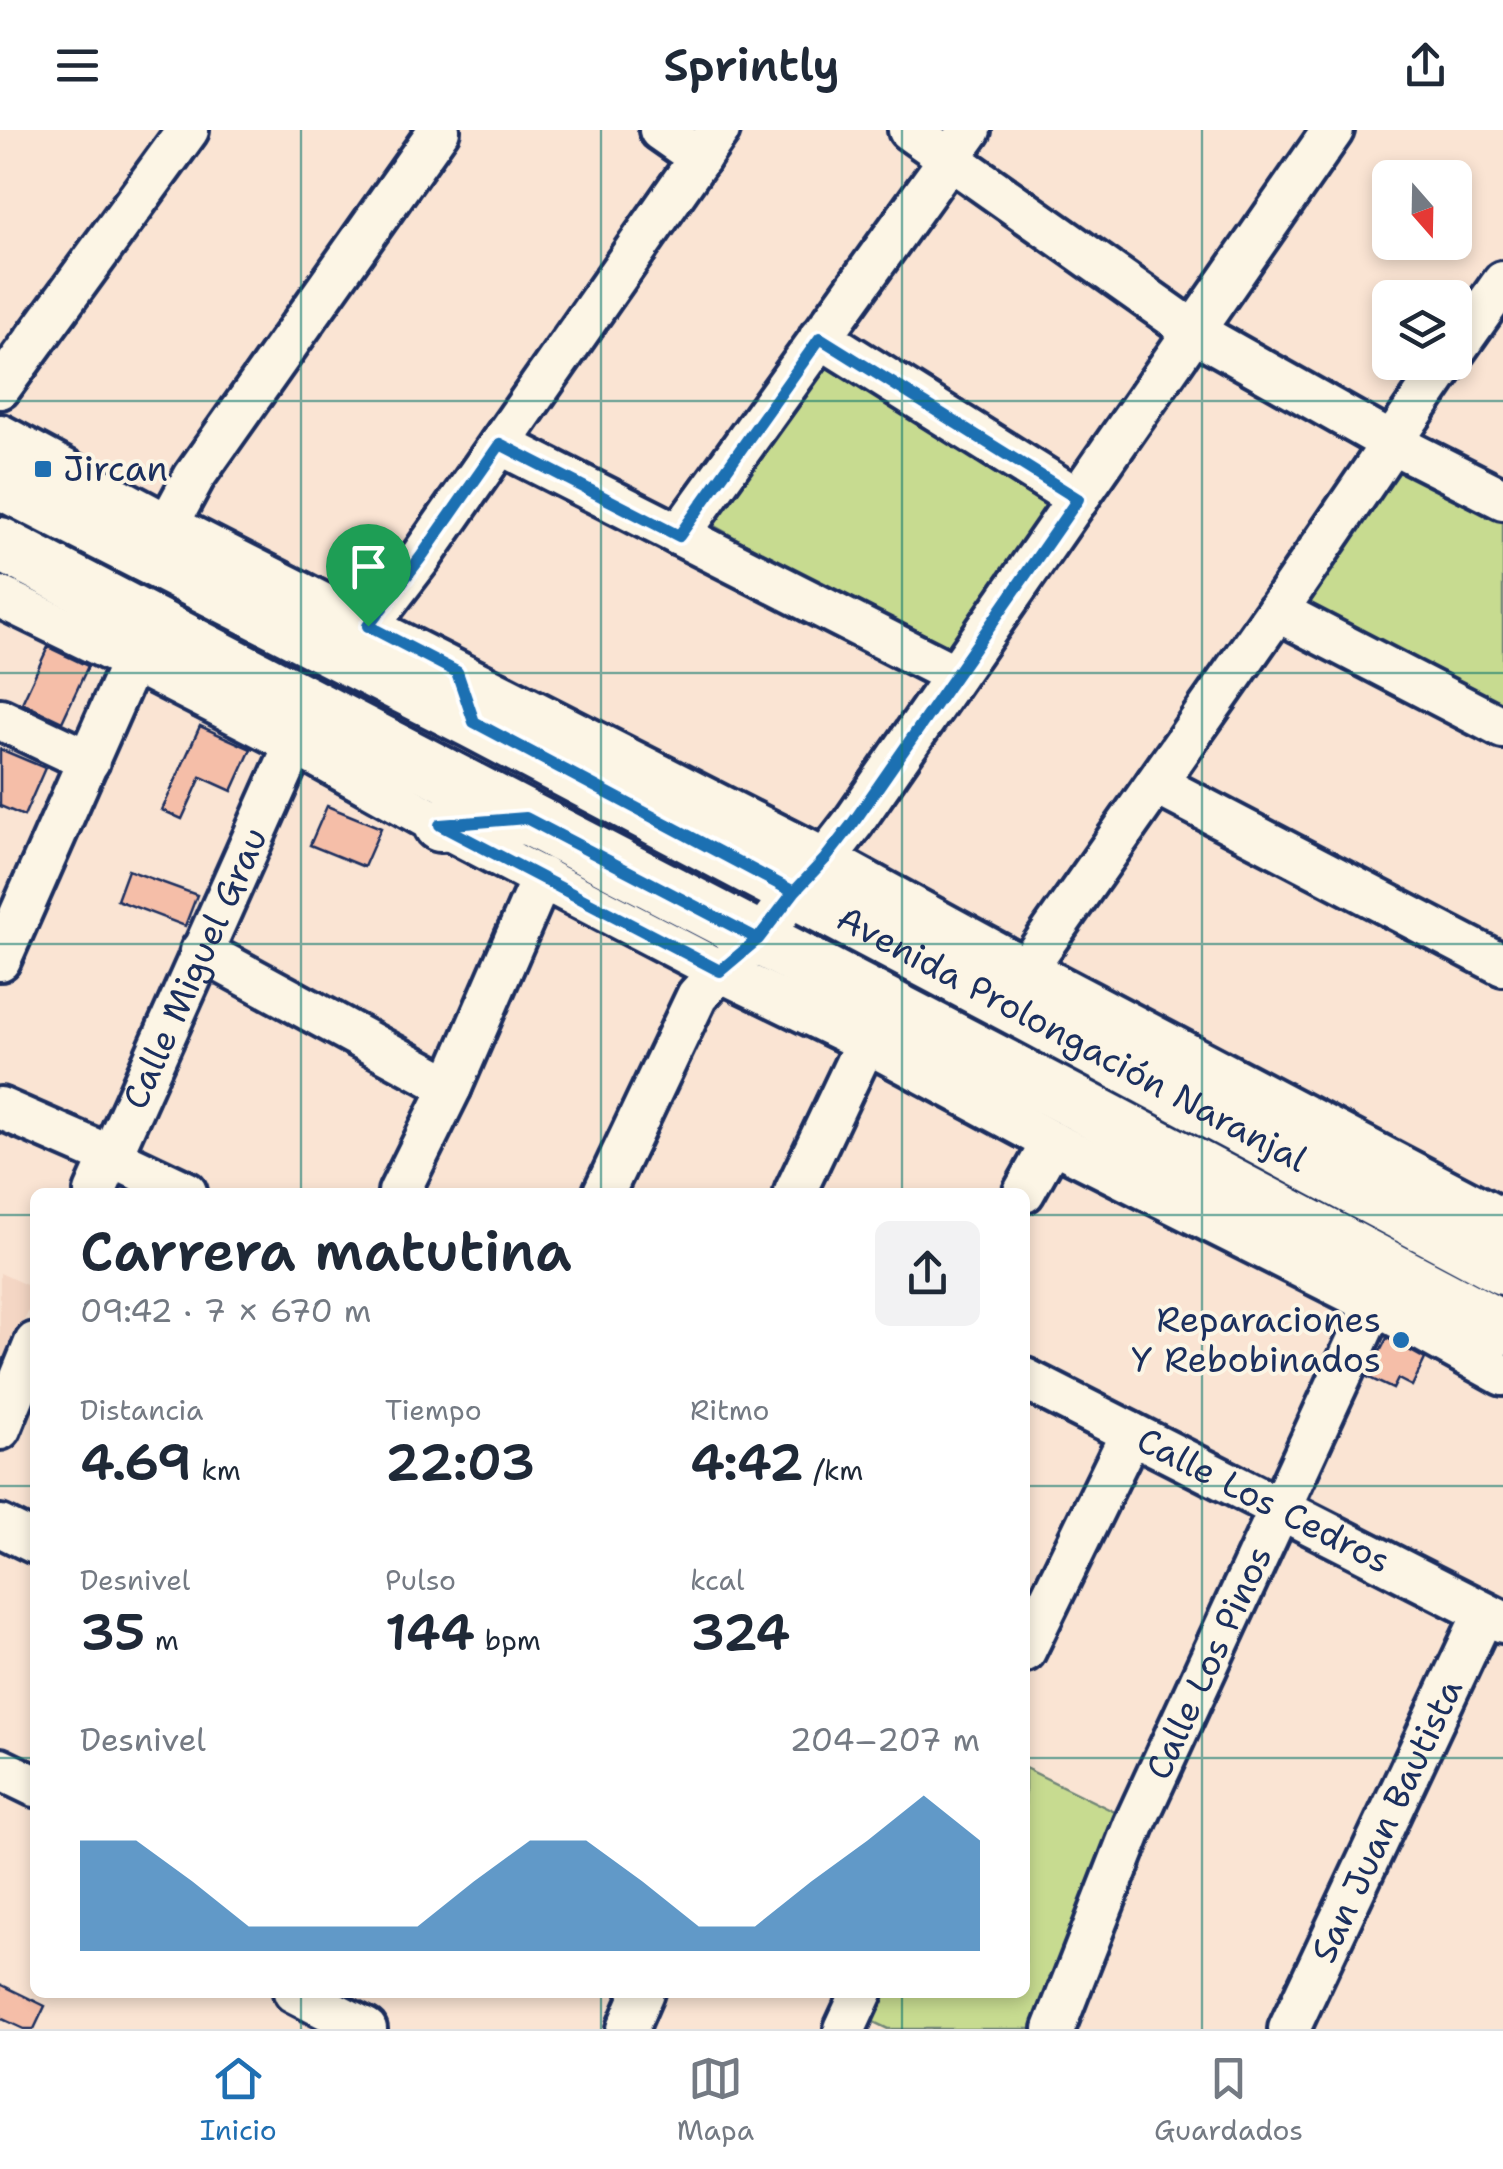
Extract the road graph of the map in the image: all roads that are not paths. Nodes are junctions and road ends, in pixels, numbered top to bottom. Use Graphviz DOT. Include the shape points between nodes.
graph roads {
  1 [pos="188,130"];
  2 [pos="439,130"];
  3 [pos="660,130"];
  4 [pos="909,130"];
  5 [pos="1334,130"];
  6 [pos="709,144"];
  7 [pos="959,144"];
  8 [pos="1503,282"];
  9 [pos="1472,326"];
  10 [pos="1195,332"];
  11 [pos="820,338"];
  12 [pos="1433,380"];
  13 [pos="0,388"];
  14 [pos="0,434"];
  15 [pos="1390,442"];
  16 [pos="500,444"];
  17 [pos="0,482"];
  18 [pos="1078,499"];
  19 [pos="1503,499"];
  20 [pos="168,525"];
  21 [pos="679,536"];
  22 [pos="0,544"];
  23 [pos="0,597"];
  24 [pos="1277,610"];
  25 [pos="368,626"];
  26 [pos="132,660"];
  27 [pos="457,672"];
  28 [pos="955,674"];
  29 [pos="0,719"];
  30 [pos="474,722"];
  31 [pos="1503,728"];
  32 [pos="294,744"];
  33 [pos="89,761"];
  34 [pos="1156,784"];
  35 [pos="526,818"];
  36 [pos="440,825"];
  37 [pos="809,876"];
  38 [pos="542,877"];
  39 [pos="5,934"];
  40 [pos="201,951"];
  41 [pos="739,955"];
  42 [pos="1503,966"];
  43 [pos="1026,969"];
  44 [pos="866,1042"];
  45 [pos="451,1087"];
  46 [pos="0,1108"];
  47 [pos="1052,1142"];
  48 [pos="103,1174"];
  49 [pos="168,1188"];
  50 [pos="402,1188"];
  51 [pos="606,1188"];
  52 [pos="798,1188"];
  53 [pos="1026,1188"];
  54 [pos="1503,1220"];
  55 [pos="1503,1268"];
  56 [pos="1374,1304"];
  57 [pos="1503,1328"];
  58 [pos="30,1355"];
  59 [pos="1503,1375"];
  60 [pos="1030,1382"];
  61 [pos="0,1430"];
  62 [pos="1130,1433"];
  63 [pos="1280,1509"];
  64 [pos="0,1526"];
  65 [pos="30,1541"];
  66 [pos="1494,1617"];
  67 [pos="1030,1642"];
  68 [pos="0,1769"];
  69 [pos="30,1784"];
  70 [pos="306,1998"];
  71 [pos="640,1998"];
  72 [pos="859,1998"];
  73 [pos="366,2029"];
  74 [pos="626,2029"];
  75 [pos="845,2029"];
  76 [pos="1054,2029"];
  77 [pos="1289,2029"];
  1 -- 13 [label="street"];
  2 -- 20 [label="street" via="194,477"];
  3 -- 6 [label="street"];
  4 -- 7 [label="street"];
  5 -- 10 [label="street"];
  6 -- 16 [label="street"];
  7 -- 10 [label="street"];
  7 -- 11 [label="street"];
  8 -- 9 [label="street"];
  10 -- 15 [label="street"];
  10 -- 18 [label="street"];
  11 -- 18 [label="street"];
  11 -- 21 [label="street"];
  12 -- 15 [label="street"];
  14 -- 20 [label="street, Avenida Prolongación Naranjal"];
  15 -- 19 [label="street"];
  15 -- 24 [label="street"];
  16 -- 21 [label="street"];
  16 -- 25 [label="street"];
  17 -- 30 [label="main road, Avenida Prolongación Naranjal"];
  18 -- 28 [label="street"];
  20 -- 25 [label="street, Avenida Prolongación Naranjal"];
  21 -- 28 [label="street"];
  22 -- 35 [label="main road, Avenida Prolongación Naranjal"];
  23 -- 26 [label="street, Avenida Prolongación Naranjal"];
  24 -- 31 [label="street"];
  24 -- 34 [label="street"];
  25 -- 27 [label="street, Avenida Prolongación Naranjal"];
  26 -- 32 [label="street, Avenida Prolongación Naranjal"];
  26 -- 33 [label="street"];
  27 -- 30 [label="main road"];
  27 -- 37 [label="street, Avenida Prolongación Naranjal"];
  28 -- 37 [label="street"];
  29 -- 33 [label="street"];
  30 -- 37 [label="main road, Avenida Prolongación Naranjal"];
  32 -- 36 [label="street, Avenida Prolongación Naranjal"];
  32 -- 40 [label="street, Calle Miguel Grau"];
  33 -- 39 [label="street"];
  34 -- 42 [label="street"];
  34 -- 43 [label="street"];
  35 -- 36 [label="main road"];
  35 -- 41 [label="main road, Avenida Prolongación Naranjal"];
  36 -- 38 [label="street, Avenida Prolongación Naranjal"];
  37 -- 41 [label="street"];
  37 -- 43 [label="street, Avenida Prolongación Naranjal"];
  37 -- 55 [label="main road, Avenida Prolongación Naranjal" via="1020,1010"];
  38 -- 41 [label="street, Avenida Prolongación Naranjal"];
  38 -- 45 [label="street"];
  40 -- 45 [label="street"];
  40 -- 48 [label="street, Calle Miguel Grau"];
  41 -- 44 [label="street, Avenida Prolongación Naranjal"];
  41 -- 51 [label="street" via="697,996"];
  41 -- 57 [label="main road, Avenida Prolongación Naranjal" via="1059,1094"];
  43 -- 54 [label="street, Avenida Prolongación Naranjal"];
  44 -- 47 [label="street, Avenida Prolongación Naranjal"];
  44 -- 52 [label="street"];
  45 -- 50 [label="street"];
  46 -- 48 [label="street"];
  47 -- 53 [label="street"];
  47 -- 56 [label="street, Avenida Prolongación Naranjal"];
  48 -- 49 [label="street"];
  56 -- 59 [label="street, Avenida Prolongación Naranjal"];
  56 -- 63 [label="street, Calle Los Pinos"];
  58 -- 61 [label="street"];
  60 -- 62 [label="street, Calle Los Cedros"];
  62 -- 63 [label="street, Calle Los Cedros"];
  62 -- 67 [label="street"];
  63 -- 66 [label="street, Calle Los Cedros"];
  63 -- 76 [label="street, Calle Los Pinos" via="1134,1825"];
  64 -- 65 [label="street"];
  66 -- 77 [label="street, San Juan Bautista"];
  68 -- 69 [label="street"];
  70 -- 73 [label="street"];
  71 -- 74 [label="street"];
  72 -- 75 [label="street"];
}
